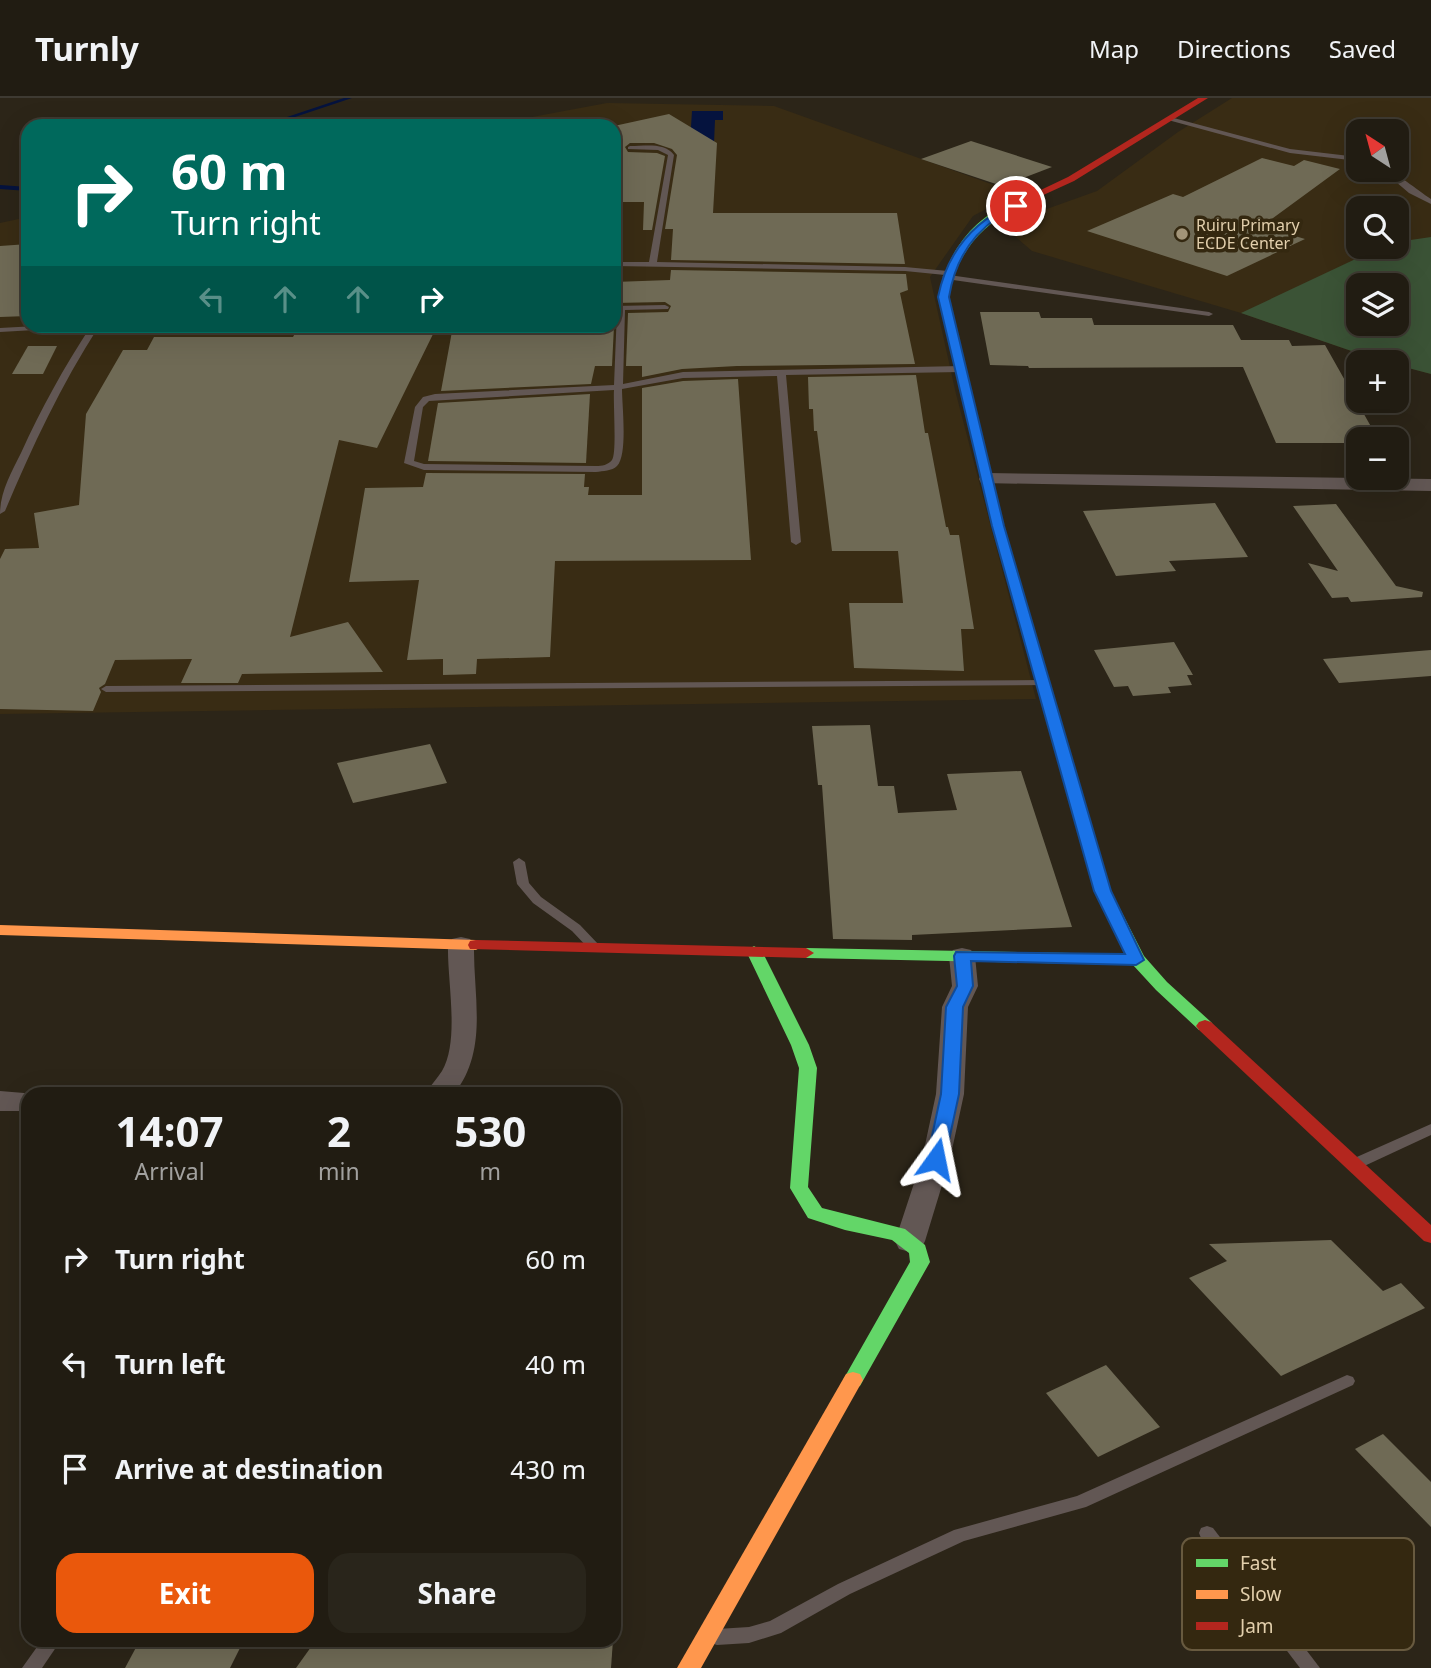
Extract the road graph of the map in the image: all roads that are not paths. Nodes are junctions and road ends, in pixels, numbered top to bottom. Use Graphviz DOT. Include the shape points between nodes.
graph roads {
  1 [pos="1204,98"];
  2 [pos="1170,119"];
  3 [pos="630,148"];
  4 [pos="1346,158"];
  5 [pos="1400,182"];
  6 [pos="1431,202"];
  7 [pos="621,264"];
  8 [pos="653,264"];
  9 [pos="947,275"];
  10 [pos="665,307"];
  11 [pos="621,308"];
  12 [pos="1209,314"];
  13 [pos="21,329"];
  14 [pos="0,330"];
  15 [pos="90,333"];
  16 [pos="618,333"];
  17 [pos="961,369"];
  18 [pos="781,372"];
  19 [pos="619,387"];
  20 [pos="988,479"];
  21 [pos="1431,485"];
  22 [pos="0,511"];
  23 [pos="796,542"];
  24 [pos="1044,683"];
  25 [pos="106,689"];
  26 [pos="519,862"];
  27 [pos="0,930"];
  28 [pos="461,945"];
  29 [pos="595,948"];
  30 [pos="754,951"];
  31 [pos="962,956"];
  32 [pos="1136,960"];
  33 [pos="444,1087"];
  34 [pos="0,1101"];
  35 [pos="21,1101"];
  36 [pos="1431,1129"];
  37 [pos="1355,1165"];
  38 [pos="1431,1236"];
  39 [pos="910,1241"];
  40 [pos="1348,1381"];
  41 [pos="1206,1533"];
  42 [pos="1210,1538"];
  43 [pos="706,1638"];
  44 [pos="47,1647"];
  45 [pos="1297,1650"];
  46 [pos="31,1668"];
  47 [pos="689,1668"];
  48 [pos="1311,1668"];
  1 -- 2 [label="street"];
  2 -- 4 [label="lane" via="1290,151"];
  2 -- 9 [label="street" via="1070,180 993,216 966,241"];
  3 -- 8 [label="lane" via="658,148 671,155"];
  5 -- 6 [label="lane"];
  7 -- 8 [label="lane"];
  8 -- 9 [label="lane" via="905,269"];
  9 -- 12 [label="lane"];
  9 -- 17 [label="street" via="943,297"];
  10 -- 11 [label="lane"];
  13 -- 14 [label="lane"];
  15 -- 22 [label="lane" via="31,436"];
  16 -- 19 [label="lane"];
  17 -- 18 [label="lane"];
  17 -- 20 [label="street"];
  18 -- 19 [label="lane" via="683,375"];
  18 -- 23 [label="lane"];
  19 -- 19 [label="lane" via="618,455 605,468 424,467 409,463 419,407 426,399"];
  20 -- 21 [label="street"];
  20 -- 24 [label="street"];
  24 -- 25 [label="lane"];
  24 -- 32 [label="street" via="1102,891"];
  26 -- 29 [label="lane" via="523,884"];
  27 -- 28 [label="street"];
  28 -- 29 [label="street"];
  28 -- 33 [label="street" via="464,1027 455,1072"];
  29 -- 30 [label="street"];
  30 -- 31 [label="street"];
  30 -- 39 [label="street" via="808,1068 799,1188 815,1213"];
  31 -- 32 [label="street"];
  31 -- 39 [label="street" via="965,986 955,1007 950,1094 936,1159"];
  32 -- 37 [label="street"];
  34 -- 35 [label="street"];
  36 -- 37 [label="lane"];
  37 -- 38 [label="street"];
  39 -- 43 [label="street" via="920,1262"];
  40 -- 43 [label="lane" via="1080,1502 960,1535 775,1627 749,1635"];
  41 -- 42 [label="lane"];
  43 -- 47 [label="street"];
  44 -- 46 [label="lane"];
  45 -- 48 [label="lane"];
}
